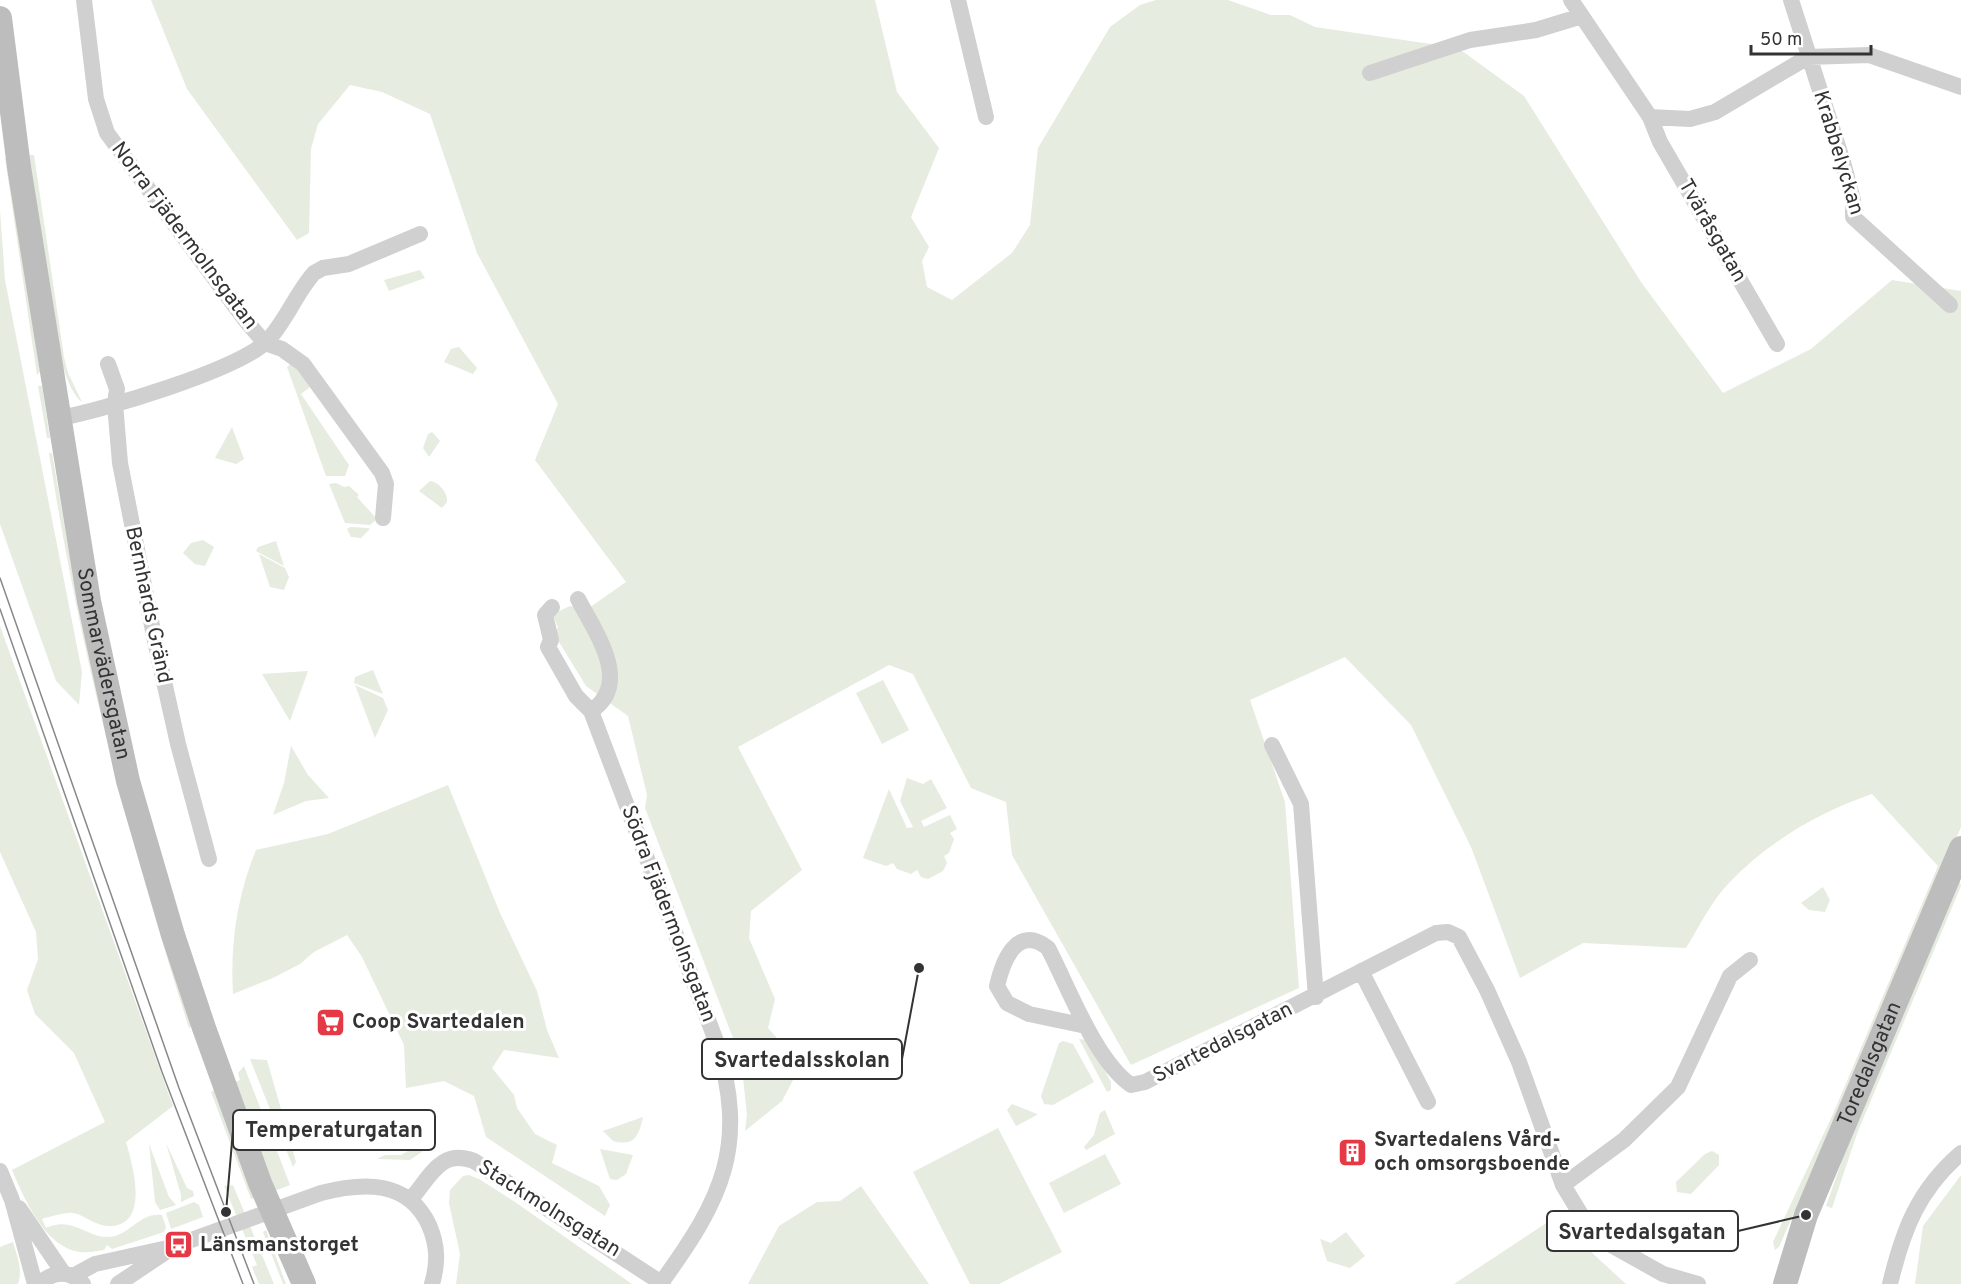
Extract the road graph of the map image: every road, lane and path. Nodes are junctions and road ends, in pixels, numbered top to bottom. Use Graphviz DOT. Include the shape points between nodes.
graph roads {
  1 [pos="84,0"];
  2 [pos="958,0"];
  3 [pos="1571,0"];
  4 [pos="1791,0"];
  5 [pos="1582,16"];
  6 [pos="0,18"];
  7 [pos="1808,57"];
  8 [pos="1370,73"];
  9 [pos="1961,87"];
  10 [pos="986,117"];
  11 [pos="1650,117"];
  12 [pos="420,234"];
  13 [pos="1950,305"];
  14 [pos="266,343"];
  15 [pos="1778,344"];
  16 [pos="108,364"];
  17 [pos="115,404"];
  18 [pos="60,418"];
  19 [pos="383,518"];
  20 [pos="578,599"];
  21 [pos="552,607"];
  22 [pos="591,711"];
  23 [pos="1272,745"];
  24 [pos="1961,848"];
  25 [pos="209,859"];
  26 [pos="1750,960"];
  27 [pos="1362,971"];
  28 [pos="1316,997"];
  29 [pos="1086,1026"];
  30 [pos="1428,1102"];
  31 [pos="1961,1153"];
  32 [pos="0,1171"];
  33 [pos="1563,1185"];
  34 [pos="411,1199"];
  35 [pos="12,1200"];
  36 [pos="172,1247"];
  37 [pos="74,1278"];
  38 [pos="1661,1279"];
  39 [pos="662,1283"];
  40 [pos="37,1284"];
  41 [pos="118,1284"];
  42 [pos="304,1284"];
  43 [pos="432,1284"];
  44 [pos="1698,1284"];
  45 [pos="1785,1284"];
  46 [pos="1890,1284"];
  1 -- 14 [label="street, Norra Fjädermolnsgatan" via="101,120 125,158"];
  2 -- 10 [label="street"];
  3 -- 5 [label="street, Tväråsgatan"];
  4 -- 7 [label="street, Krabbelyckan"];
  5 -- 8 [label="street" via="1536,30 1470,40"];
  5 -- 11 [label="street, Tväråsgatan"];
  6 -- 18 [label="street, Sommarvädersgatan" via="19,167"];
  7 -- 9 [label="street" via="1869,55"];
  7 -- 11 [label="street" via="1715,112 1690,119"];
  7 -- 13 [label="street, Krabbelyckan" via="1843,162 1853,200 1853,217"];
  11 -- 15 [label="street, Tväråsgatan" via="1663,148"];
  12 -- 14 [label="street" via="349,264 314,273"];
  14 -- 17 [label="street" via="227,363"];
  14 -- 19 [label="street, Norra Fjädermolnsgatan" via="303,364 382,473 386,484"];
  16 -- 17 [label="street" via="117,389"];
  17 -- 18 [label="street"];
  17 -- 25 [label="street, Bernhards Gränd" via="120,463 155,641"];
  18 -- 42 [label="street, Sommarvädersgatan" via="89,601 140,825 244,1143"];
  20 -- 22 [label="street" via="611,671 605,697"];
  21 -- 22 [label="street, Södra Fjädermolnsgatan" via="544,615 551,640 548,647 576,696"];
  22 -- 39 [label="street, Södra Fjädermolnsgatan" via="716,1041 728,1091 731,1120 720,1185 705,1218"];
  23 -- 28 [label="street, Svartedalsgatan" via="1301,804"];
  24 -- 45 [label="street, Toredalsgatan" via="1806,1215"];
  26 -- 33 [label="street" via="1730,976 1678,1087 1624,1140"];
  27 -- 28 [label="street, Svartedalsgatan"];
  27 -- 30 [label="street"];
  27 -- 33 [label="street, Svartedalsgatan" via="1436,933 1448,932 1459,938 1519,1062"];
  28 -- 29 [label="street, Svartedalsgatan" via="1145,1082 1131,1085 1118,1076"];
  29 -- 29 [label="street, Svartedalsgatan" via="1048,948 1026,939 1015,946 1001,966 997,986 1007,1003 1029,1014"];
  31 -- 46 [label="street" via="1930,1185 1909,1220"];
  32 -- 35 [label="street"];
  33 -- 38 [label="street, Svartedalsgatan" via="1589,1228"];
  34 -- 36 [label="street" via="395,1191 345,1187"];
  34 -- 39 [label="street, Stackmolnsgatan" via="441,1162 464,1157"];
  34 -- 43 [label="street" via="423,1211 436,1245 437,1266"];
  35 -- 37 [label="street"];
  35 -- 40 [label="street"];
  36 -- 37 [label="street" via="94,1264"];
  36 -- 41 [label="street"];
  37 -- 40 [label="street" via="53,1274"];
  38 -- 44 [label="street, Svartedalsgatan"];
}
